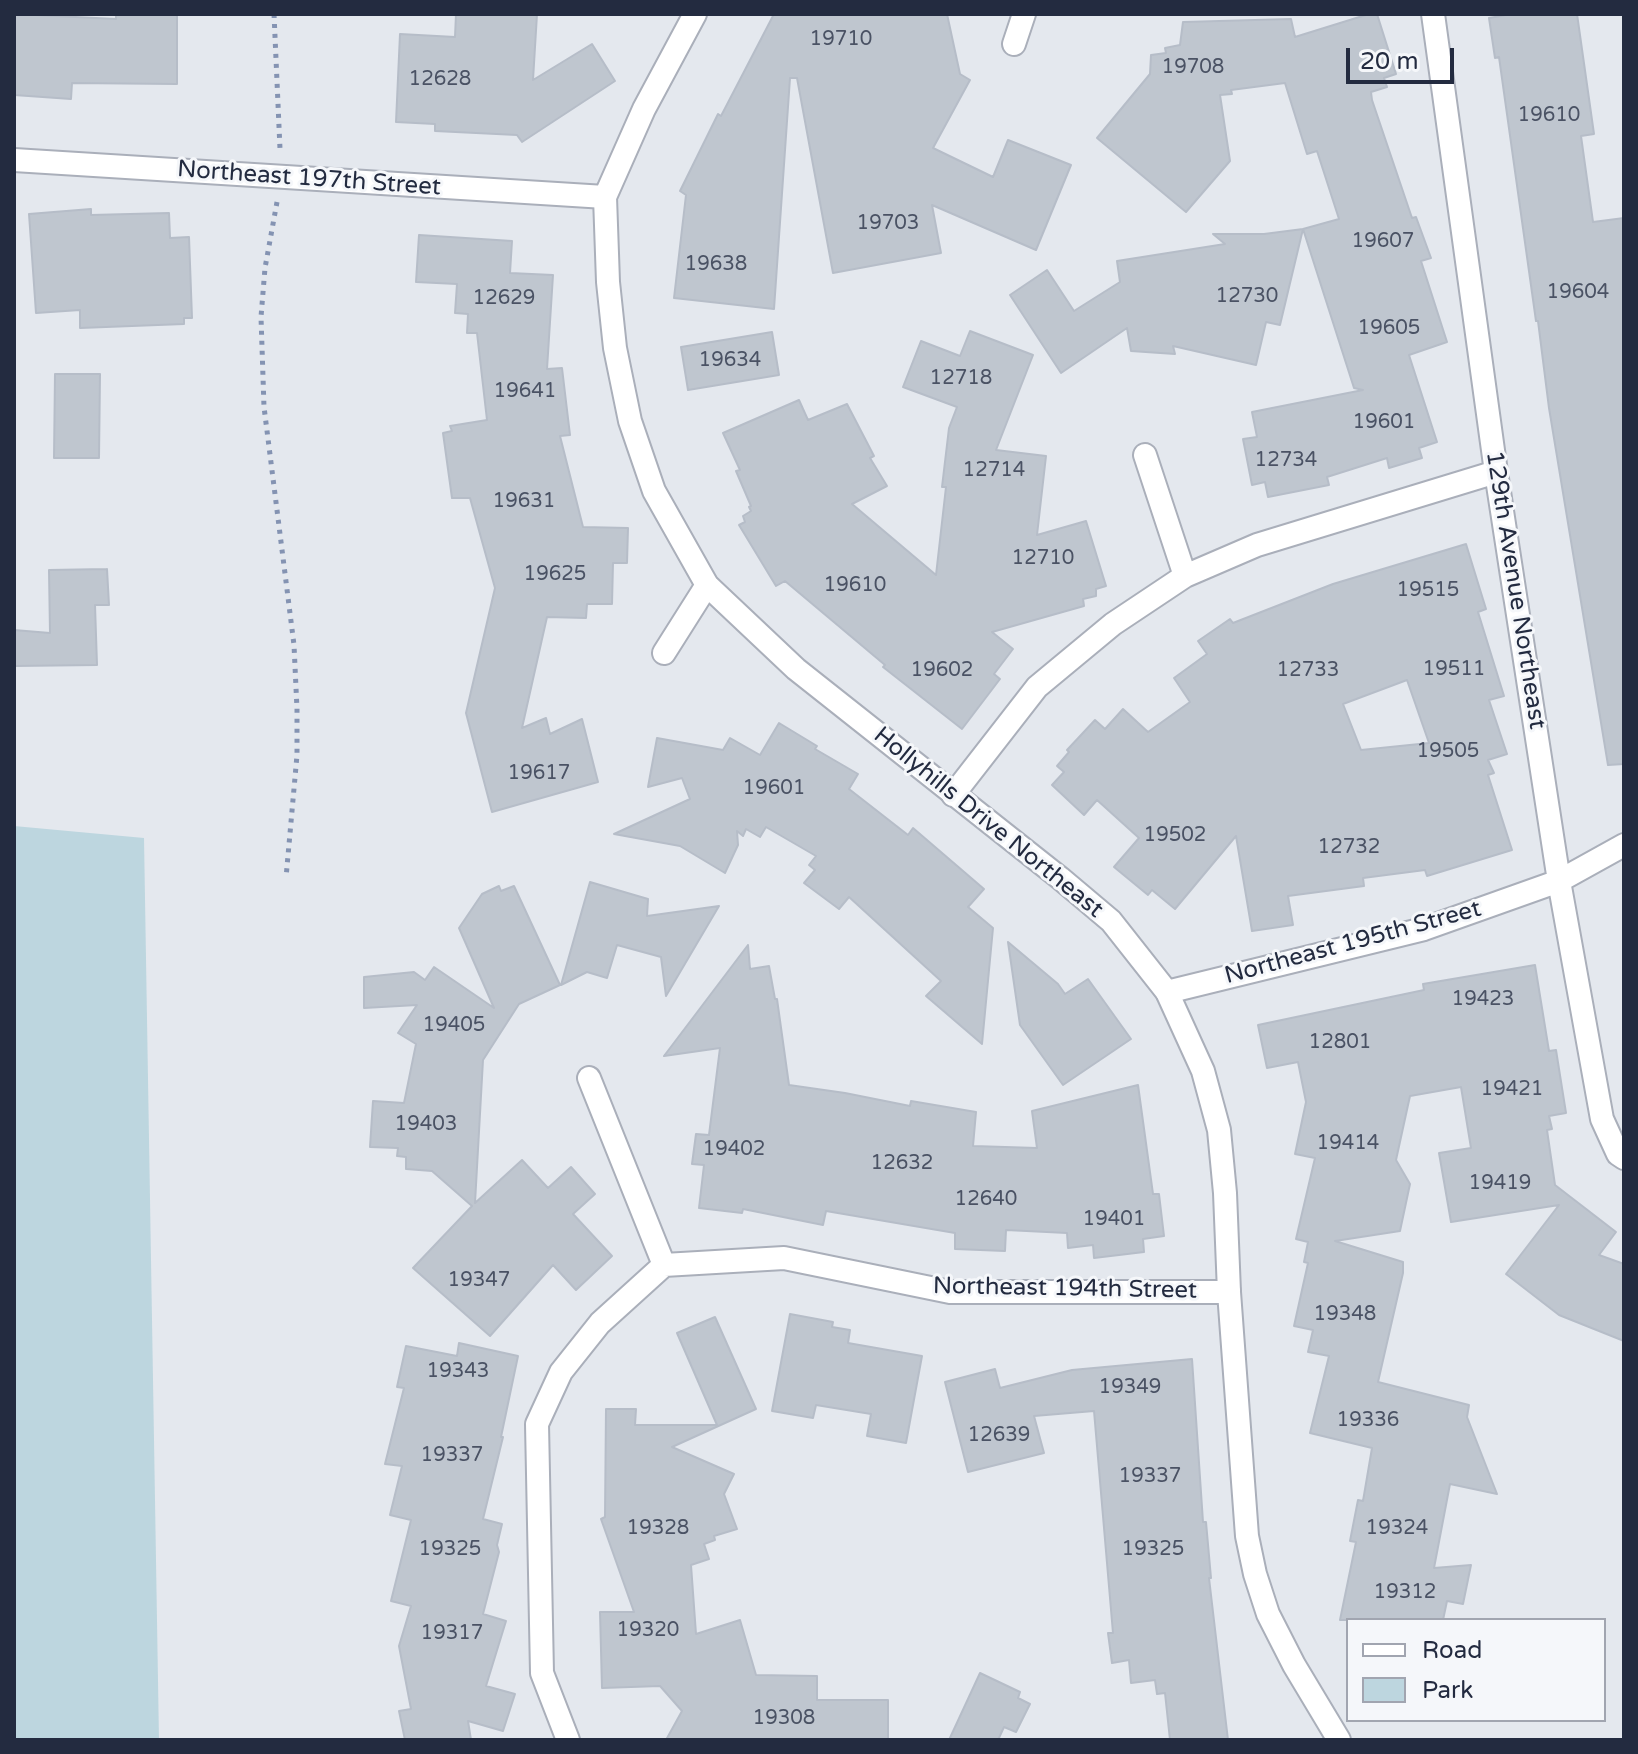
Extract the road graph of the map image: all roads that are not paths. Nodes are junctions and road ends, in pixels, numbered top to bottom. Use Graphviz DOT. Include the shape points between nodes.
graph roads {
  1 [pos="695,14"];
  2 [pos="1024,14"];
  3 [pos="1433,14"];
  4 [pos="1014,44"];
  5 [pos="14,160"];
  6 [pos="605,197"];
  7 [pos="1145,455"];
  8 [pos="1496,472"];
  9 [pos="1185,576"];
  10 [pos="707,585"];
  11 [pos="664,653"];
  12 [pos="953,795"];
  13 [pos="1624,845"];
  14 [pos="1559,881"];
  15 [pos="1167,992"];
  16 [pos="589,1078"];
  17 [pos="1624,1158"];
  18 [pos="664,1265"];
  19 [pos="1229,1292"];
  20 [pos="568,1740"];
  21 [pos="1339,1740"];
  1 -- 6 [label="street, Hollyhills Drive Northeast"];
  2 -- 4 [label="street"];
  3 -- 8 [label="street, 129th Avenue Northeast"];
  5 -- 6 [label="street, Northeast 197th Street"];
  6 -- 10 [label="street, Hollyhills Drive Northeast" via="615,348 630,421 654,491"];
  7 -- 9 [label="street"];
  8 -- 9 [label="street" via="1257,545"];
  8 -- 14 [label="street, 129th Avenue Northeast"];
  9 -- 12 [label="street" via="1113,624 1037,687"];
  10 -- 11 [label="street"];
  10 -- 12 [label="street, Hollyhills Drive Northeast" via="796,669"];
  12 -- 15 [label="street, Hollyhills Drive Northeast" via="1111,921"];
  13 -- 14 [label="street, Northeast 195th Street"];
  14 -- 15 [label="street, Northeast 195th Street" via="1424,929"];
  14 -- 17 [label="street, 129th Avenue Northeast" via="1602,1119"];
  15 -- 19 [label="street, Hollyhills Drive Northeast" via="1203,1071 1219,1130"];
  16 -- 18 [label="street"];
  18 -- 19 [label="street, Northeast 194th Street" via="784,1258 950,1292"];
  18 -- 20 [label="street" via="600,1323 570,1360 537,1424 542,1673"];
  19 -- 21 [label="street, Hollyhills Drive Northeast" via="1247,1536 1255,1574 1268,1614"];
}
